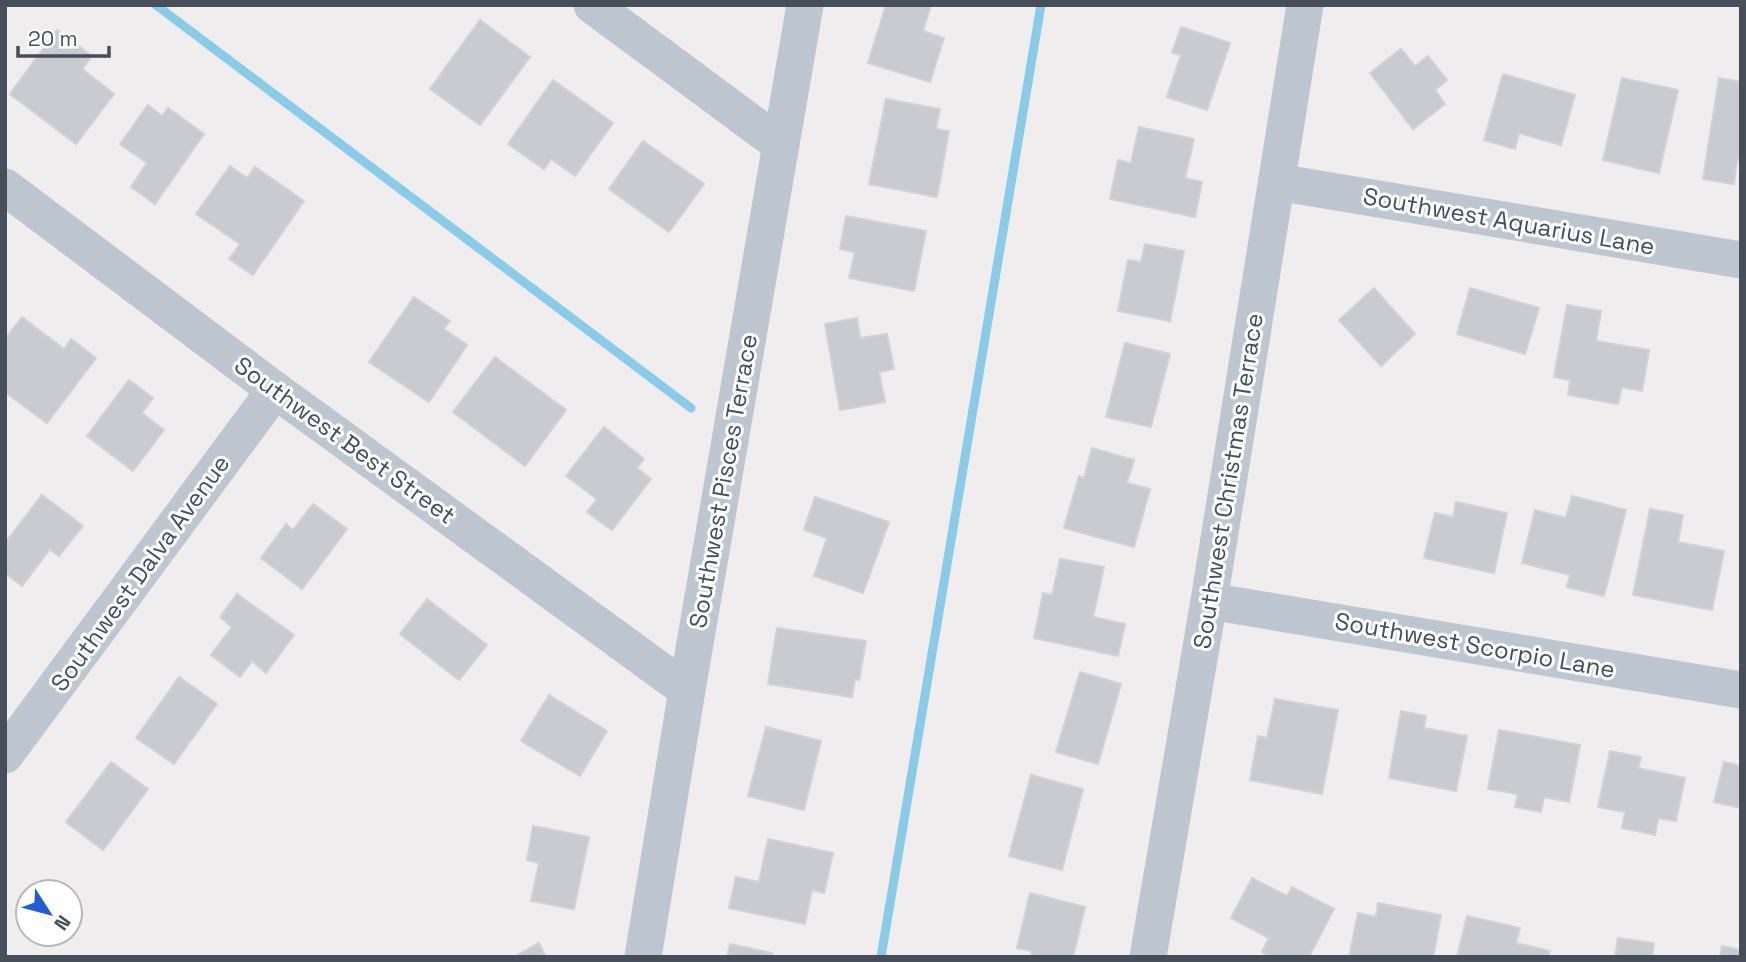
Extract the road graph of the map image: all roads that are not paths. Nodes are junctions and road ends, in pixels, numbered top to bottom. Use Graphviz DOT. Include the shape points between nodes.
graph roads {
  1 [pos="592,5"];
  2 [pos="805,5"];
  3 [pos="1305,5"];
  4 [pos="780,144"];
  5 [pos="1277,182"];
  6 [pos="5,187"];
  7 [pos="1741,260"];
  8 [pos="275,390"];
  9 [pos="1209,601"];
  10 [pos="687,690"];
  11 [pos="1741,690"];
  12 [pos="5,755"];
  13 [pos="643,957"];
  14 [pos="1148,957"];
  1 -- 4 [label="street"];
  2 -- 4 [label="street, Southwest Pisces Terrace"];
  3 -- 5 [label="street, Southwest Christmas Terrace"];
  4 -- 10 [label="street, Southwest Pisces Terrace"];
  5 -- 7 [label="street, Southwest Aquarius Lane"];
  5 -- 9 [label="street, Southwest Christmas Terrace"];
  6 -- 8 [label="street, Southwest Best Street"];
  8 -- 10 [label="street, Southwest Best Street"];
  8 -- 12 [label="street, Southwest Dalva Avenue"];
  9 -- 11 [label="street, Southwest Scorpio Lane"];
  9 -- 14 [label="street, Southwest Christmas Terrace"];
  10 -- 13 [label="street, Southwest Pisces Terrace"];
}
